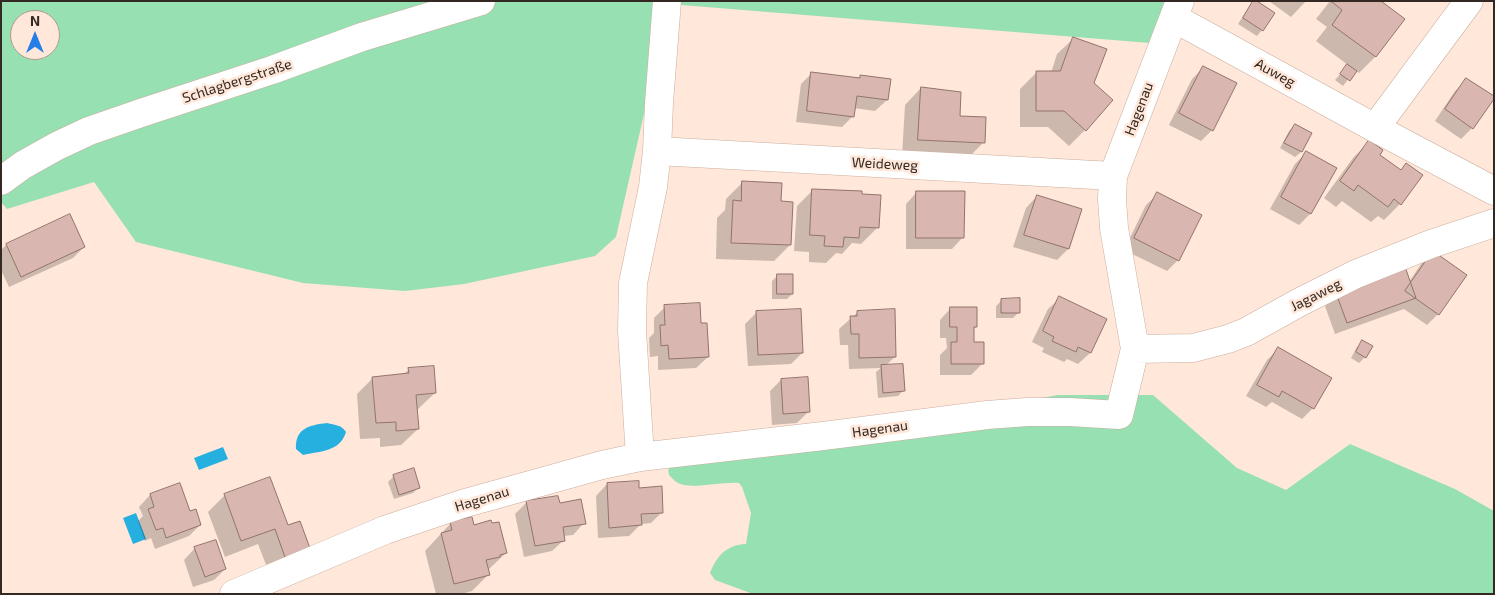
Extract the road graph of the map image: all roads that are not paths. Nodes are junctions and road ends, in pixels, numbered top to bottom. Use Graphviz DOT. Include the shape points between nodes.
graph roads {
  1 [pos="481,1"];
  2 [pos="667,1"];
  3 [pos="1469,1"];
  4 [pos="1177,10"];
  5 [pos="1376,128"];
  6 [pos="657,151"];
  7 [pos="1113,176"];
  8 [pos="1,181"];
  9 [pos="1494,191"];
  10 [pos="1494,223"];
  11 [pos="1135,349"];
  12 [pos="640,457"];
  13 [pos="234,594"];
  1 -- 8 [label="street, Schlagbergstraße" via="362,37 89,131"];
  2 -- 6 [label="street"];
  3 -- 5 [label="street"];
  4 -- 5 [label="street, Auweg"];
  4 -- 7 [label="street, Hagenau"];
  5 -- 9 [label="street, Auweg"];
  6 -- 7 [label="street, Weideweg"];
  6 -- 12 [label="street" via="653,187 633,283 632,332"];
  7 -- 11 [label="street, Hagenau" via="1114,228"];
  10 -- 11 [label="street, Jagaweg" via="1356,274 1228,340 1193,348"];
  11 -- 12 [label="street, Hagenau" via="1119,415 1070,412 986,415"];
  12 -- 13 [label="street, Hagenau" via="566,474 402,524"];
}
